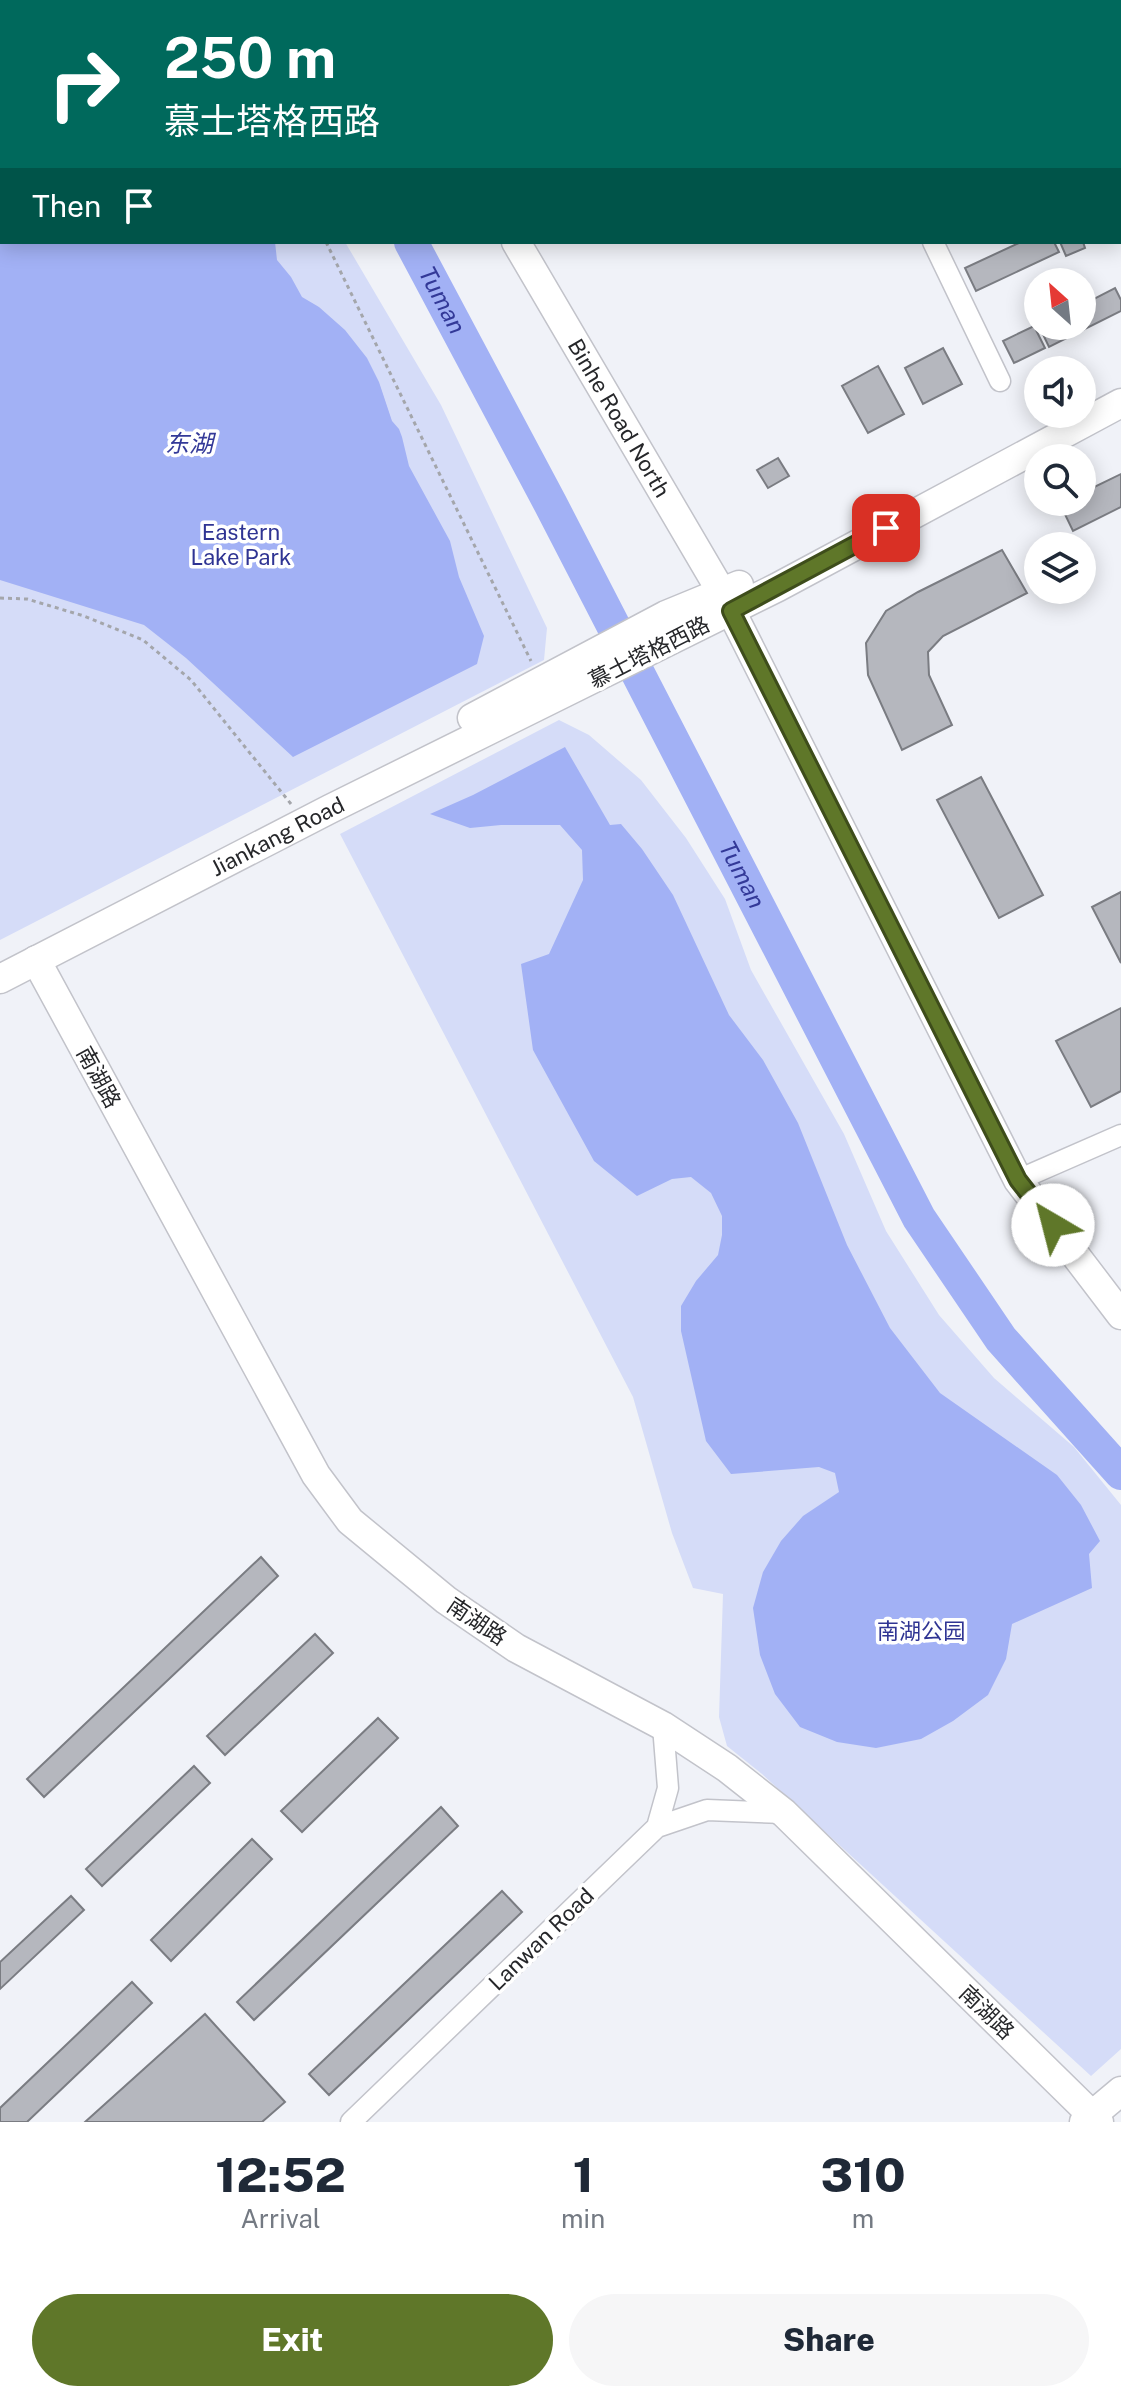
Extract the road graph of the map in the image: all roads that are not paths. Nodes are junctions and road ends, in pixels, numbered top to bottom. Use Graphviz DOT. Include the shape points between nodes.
graph roads {
  1 [pos="517,244"];
  2 [pos="934,244"];
  3 [pos="1000,381"];
  4 [pos="1121,384"];
  5 [pos="1096,397"];
  6 [pos="1121,403"];
  7 [pos="1040,428"];
  8 [pos="726,602"];
  9 [pos="549,687"];
  10 [pos="36,960"];
  11 [pos="0,962"];
  12 [pos="0,979"];
  13 [pos="1121,1135"];
  14 [pos="1018,1180"];
  15 [pos="1121,1315"];
  16 [pos="663,1726"];
  17 [pos="784,1813"];
  18 [pos="657,1827"];
  19 [pos="1121,2091"];
  20 [pos="1092,2120"];
  21 [pos="351,2122"];
  1 -- 8 [label="main road, Binhe Road North"];
  2 -- 3 [label="street"];
  4 -- 5 [label="main road"];
  6 -- 8 [label="main road, 慕士塔格西路"];
  7 -- 8 [label="main road, 慕士塔格西路" via="770,571"];
  8 -- 9 [label="main road, 慕士塔格西路"];
  8 -- 14 [label="main road, Binhe Road North"];
  9 -- 10 [label="main road, Jiankang Road" via="330,809"];
  9 -- 11 [label="main road, Jiankang Road"];
  10 -- 12 [label="main road, Jiankang Road"];
  10 -- 16 [label="main road, 南湖路" via="316,1475 350,1521 446,1600 516,1648"];
  13 -- 14 [label="street"];
  14 -- 15 [label="main road, Binhe Road North"];
  16 -- 17 [label="main road, 南湖路"];
  16 -- 18 [label="street" via="668,1788"];
  17 -- 18 [label="street" via="707,1810"];
  17 -- 20 [label="main road, 南湖路"];
  18 -- 21 [label="street, Lanwan Road"];
  19 -- 20 [label="main road"];
}
